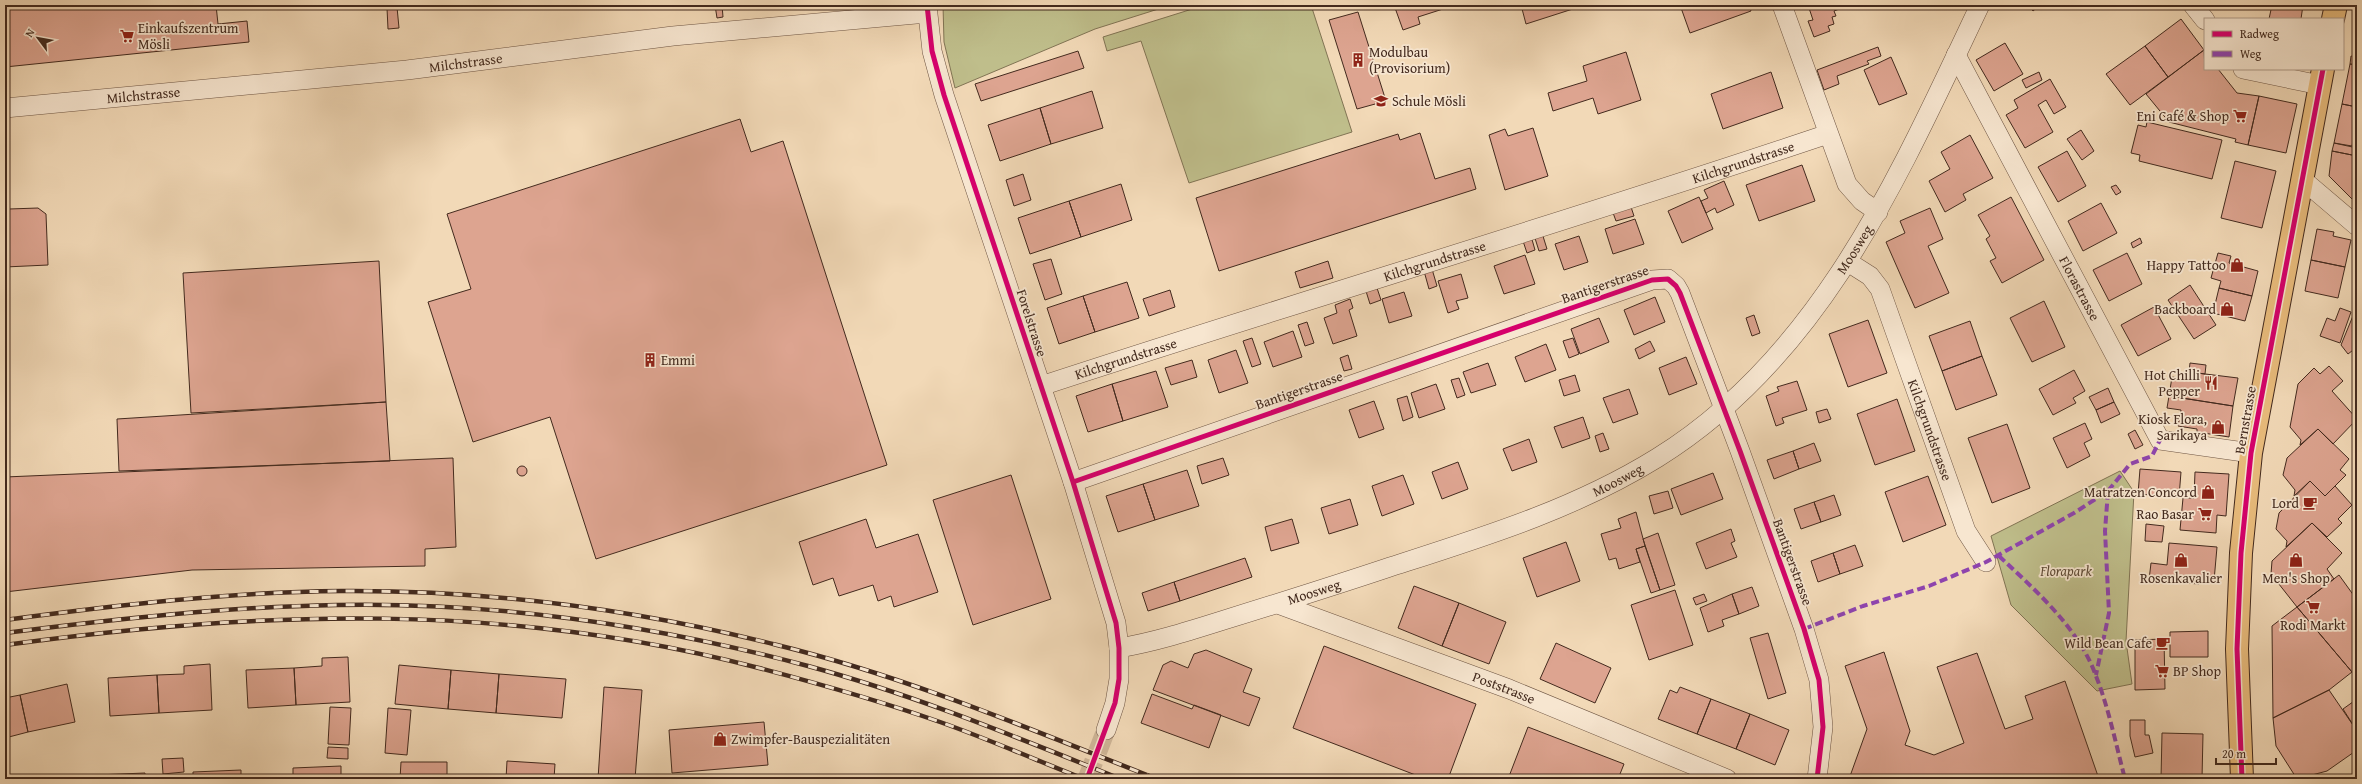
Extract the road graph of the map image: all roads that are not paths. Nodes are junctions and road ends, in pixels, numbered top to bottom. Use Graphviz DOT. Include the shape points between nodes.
graph roads {
  1 [pos="1782,5"];
  2 [pos="1980,5"];
  3 [pos="2193,5"];
  4 [pos="2336,5"];
  5 [pos="927,9"];
  6 [pos="2333,18"];
  7 [pos="2204,19"];
  8 [pos="1956,55"];
  9 [pos="2253,70"];
  10 [pos="2322,77"];
  11 [pos="5,108"];
  12 [pos="1828,134"];
  13 [pos="2302,180"];
  14 [pos="1878,212"];
  15 [pos="2357,226"];
  16 [pos="1848,262"];
  17 [pos="1041,386"];
  18 [pos="1724,410"];
  19 [pos="2251,453"];
  20 [pos="1073,482"];
  21 [pos="1986,562"];
  22 [pos="1278,604"];
  23 [pos="1120,648"];
  24 [pos="1106,730"];
  25 [pos="1727,779"];
  26 [pos="1817,779"];
  27 [pos="2242,779"];
  1 -- 12 [label="street"];
  2 -- 8 [label="street, Moosweg"];
  3 -- 7 [label="street"];
  4 -- 6 [label="main road"];
  5 -- 11 [label="street, Milchstrasse" via="673,36 407,70"];
  5 -- 17 [label="street, Forelstrasse" via="932,51 944,95"];
  8 -- 14 [label="street, Moosweg"];
  8 -- 19 [label="street, Florastrasse" via="2160,440"];
  9 -- 10 [label="street"];
  10 -- 13 [label="main road, Bernstrasse"];
  12 -- 14 [label="street" via="1847,184 1862,201"];
  12 -- 17 [label="street, Kilchgrundstrasse"];
  13 -- 15 [label="street"];
  13 -- 19 [label="main road, Bernstrasse"];
  14 -- 16 [label="street, Moosweg"];
  16 -- 18 [label="street, Moosweg" via="1802,327"];
  16 -- 21 [label="street, Kilchgrundstrasse" via="1870,276 1880,289 1966,531"];
  17 -- 20 [label="street, Forelstrasse"];
  18 -- 20 [label="street, Bantigerstrasse" via="1680,292 1672,282 1658,278"];
  18 -- 22 [label="street, Moosweg" via="1656,459 1566,506"];
  18 -- 26 [label="street, Bantigerstrasse" via="1798,614 1819,680 1823,727"];
  19 -- 27 [label="main road, Bernstrasse" via="2241,553 2237,649"];
  20 -- 23 [label="street, Forelstrasse" via="1108,593"];
  22 -- 23 [label="street, Moosweg" via="1150,642"];
  22 -- 25 [label="street, Poststrasse" via="1509,689"];
  23 -- 24 [label="street" via="1115,703"];
}
